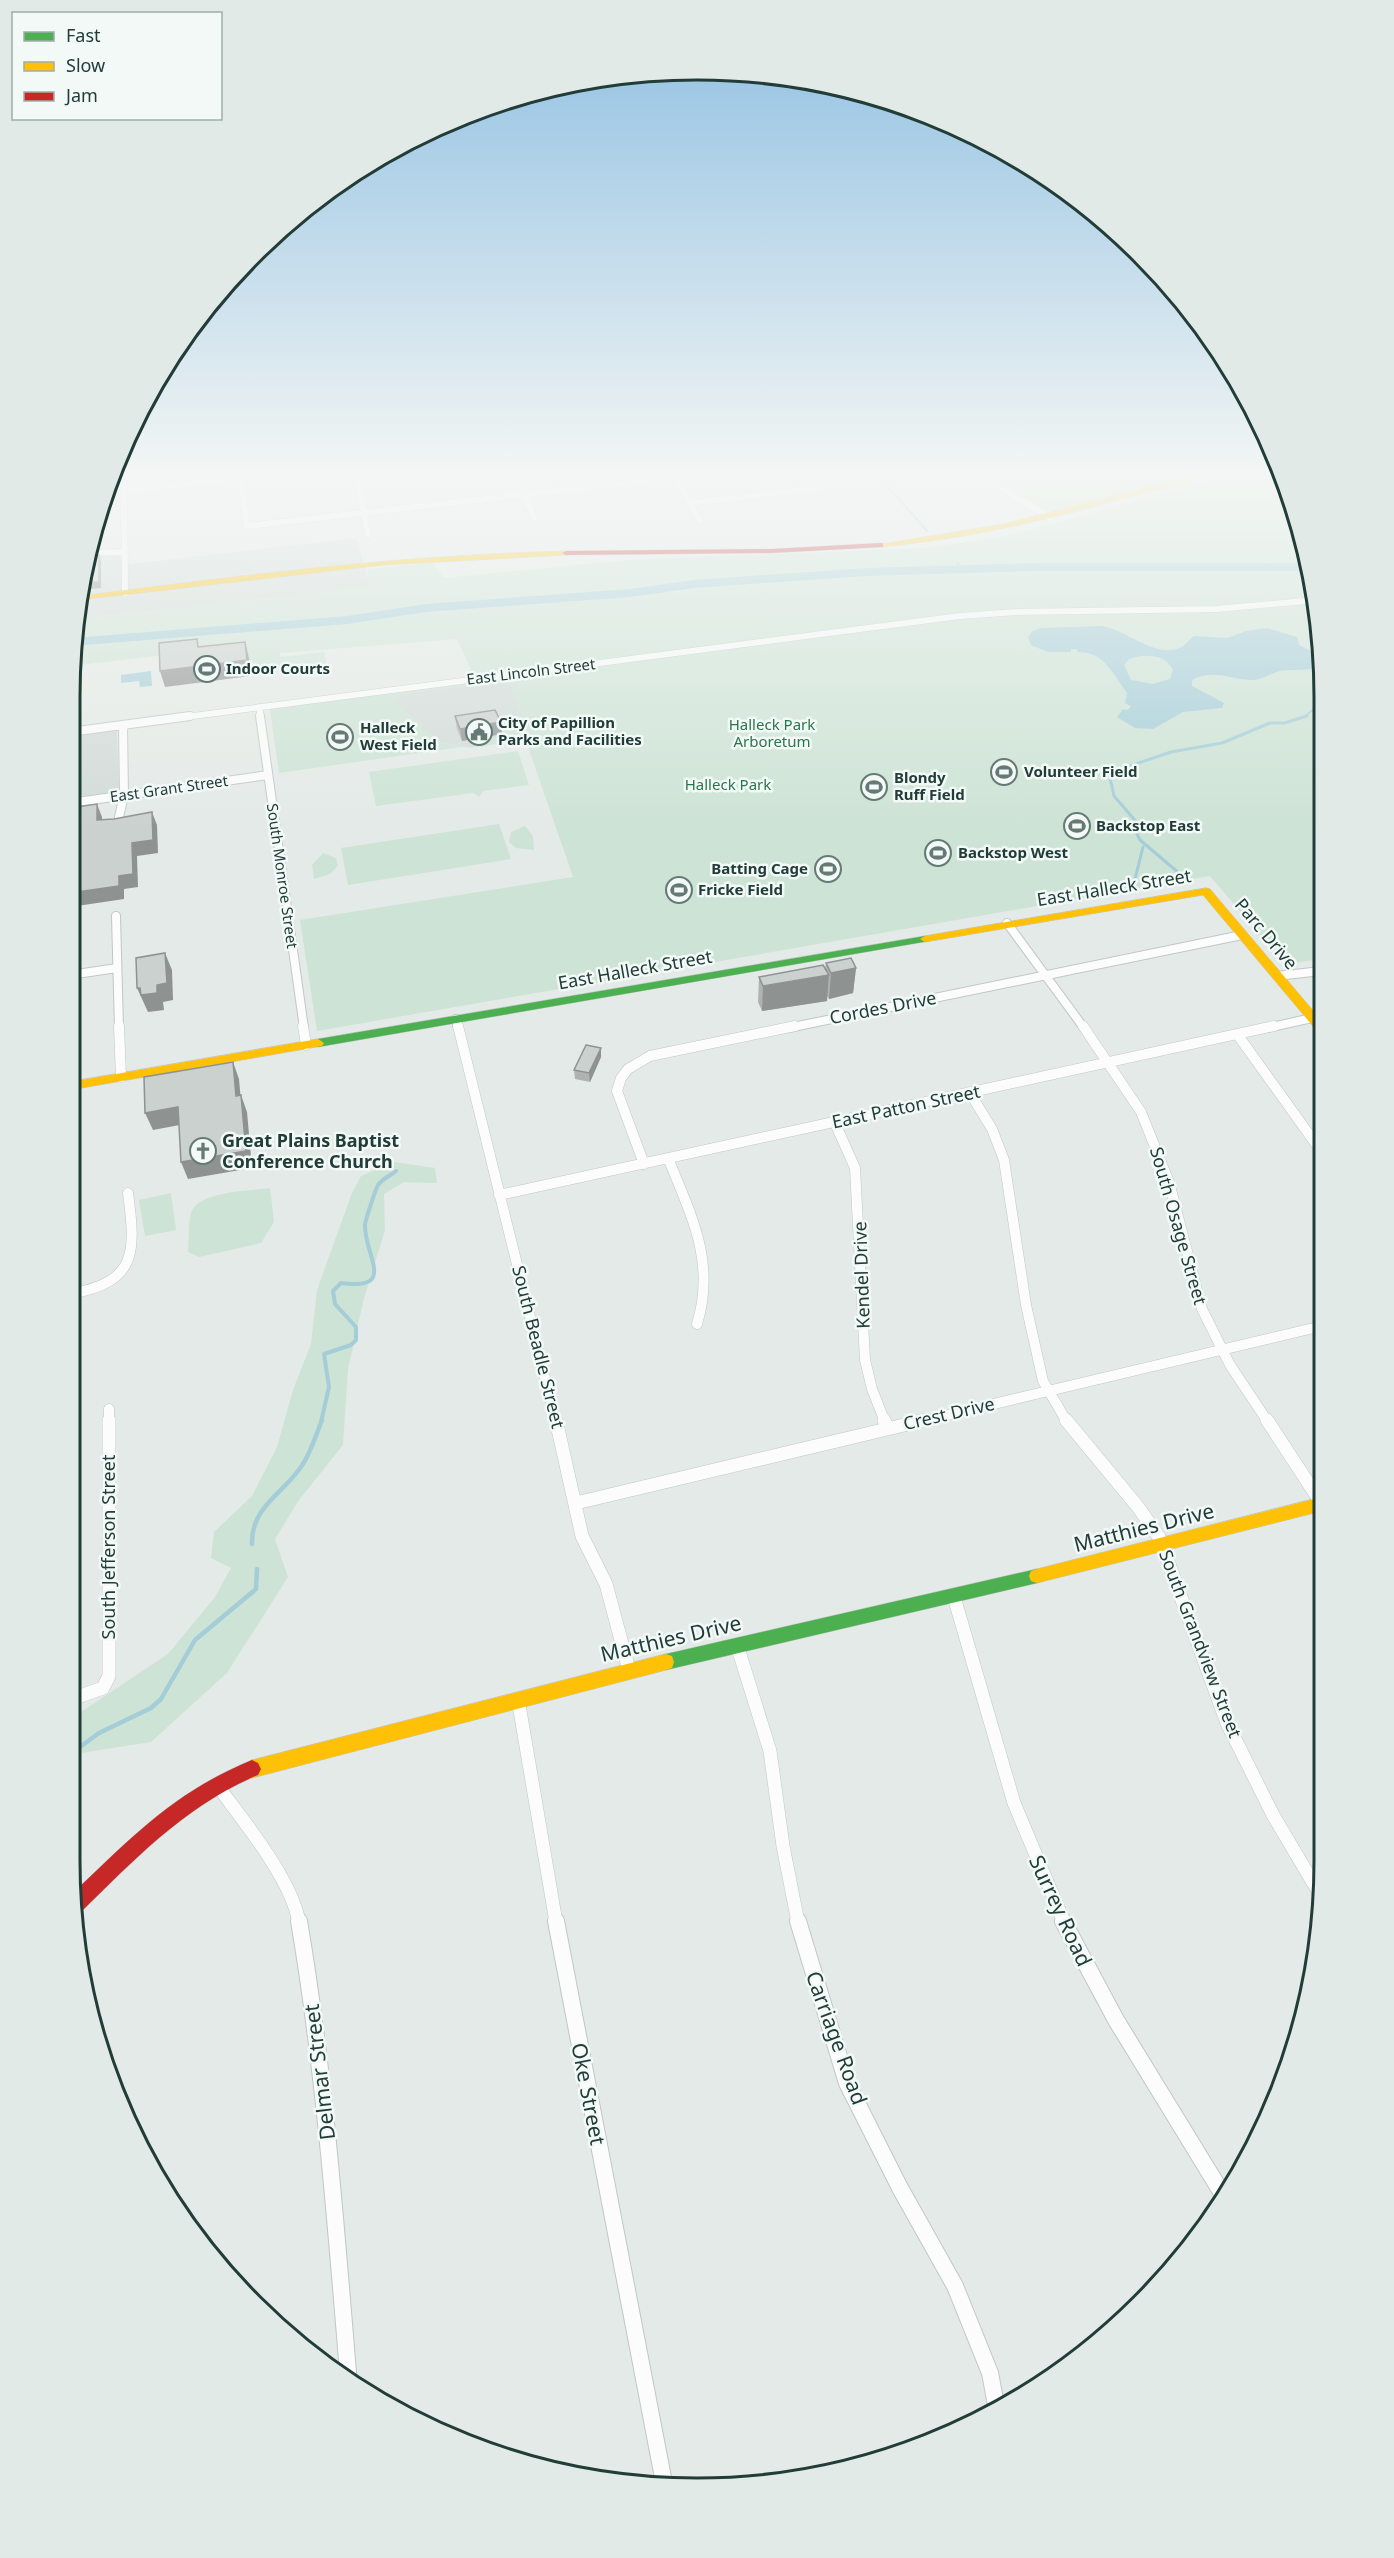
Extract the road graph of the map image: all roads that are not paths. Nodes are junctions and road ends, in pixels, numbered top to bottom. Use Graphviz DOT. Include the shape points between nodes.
graph roads {
  1 [pos="130,592"];
  2 [pos="125,593"];
  3 [pos="88,597"];
  4 [pos="1307,601"];
  5 [pos="259,707"];
  6 [pos="123,725"];
  7 [pos="80,731"];
  8 [pos="268,775"];
  9 [pos="124,795"];
  10 [pos="80,802"];
  11 [pos="117,826"];
  12 [pos="1206,891"];
  13 [pos="116,916"];
  14 [pos="1007,923"];
  15 [pos="1242,935"];
  16 [pos="117,968"];
  17 [pos="1314,972"];
  18 [pos="80,974"];
  19 [pos="1045,975"];
  20 [pos="1277,976"];
  21 [pos="456,1019"];
  22 [pos="1314,1019"];
  23 [pos="1314,1023"];
  24 [pos="1237,1034"];
  25 [pos="306,1046"];
  26 [pos="1109,1062"];
  27 [pos="121,1077"];
  28 [pos="80,1084"];
  29 [pos="970,1093"];
  30 [pos="835,1123"];
  31 [pos="1314,1140"];
  32 [pos="668,1158"];
  33 [pos="644,1164"];
  34 [pos="128,1193"];
  35 [pos="499,1195"];
  36 [pos="80,1292"];
  37 [pos="697,1324"];
  38 [pos="1314,1328"];
  39 [pos="1221,1349"];
  40 [pos="1048,1391"];
  41 [pos="109,1409"];
  42 [pos="887,1428"];
  43 [pos="1314,1492"];
  44 [pos="576,1503"];
  45 [pos="1314,1506"];
  46 [pos="1163,1546"];
  47 [pos="954,1597"];
  48 [pos="737,1645"];
  49 [pos="629,1670"];
  50 [pos="80,1696"];
  51 [pos="518,1699"];
  52 [pos="216,1785"];
  53 [pos="1313,1883"];
  54 [pos="81,1899"];
  55 [pos="1220,2189"];
  56 [pos="348,2370"];
  57 [pos="995,2402"];
  58 [pos="663,2477"];
  1 -- 2 [label="street"];
  2 -- 3 [label="street"];
  4 -- 5 [label="street, East Lincoln Street" via="1216,609 960,616"];
  5 -- 6 [label="street, East Lincoln Street"];
  5 -- 8 [label="street, South Monroe Street"];
  6 -- 7 [label="street, East Lincoln Street"];
  6 -- 9 [label="street"];
  8 -- 9 [label="street, East Grant Street"];
  8 -- 25 [label="street, South Monroe Street"];
  9 -- 10 [label="street, East Grant Street"];
  9 -- 11 [label="street"];
  12 -- 14 [label="street, East Halleck Street"];
  12 -- 15 [label="street, Parc Drive"];
  13 -- 16 [label="street"];
  14 -- 19 [label="street, South Osage Street"];
  14 -- 21 [label="street, East Halleck Street"];
  15 -- 19 [label="street, Cordes Drive"];
  15 -- 20 [label="street, Parc Drive"];
  16 -- 18 [label="street"];
  16 -- 27 [label="street"];
  17 -- 20 [label="street"];
  19 -- 26 [label="street, South Osage Street"];
  19 -- 33 [label="street, Cordes Drive" via="673,1051 634,1063 623,1072 617,1091"];
  20 -- 22 [label="street, Parc Drive"];
  21 -- 25 [label="street, East Halleck Street"];
  21 -- 35 [label="street, South Beadle Street"];
  23 -- 24 [label="street, East Patton Street"];
  24 -- 26 [label="street, East Patton Street"];
  24 -- 31 [label="street"];
  25 -- 27 [label="street, East Halleck Street"];
  26 -- 29 [label="street, East Patton Street"];
  26 -- 39 [label="street, South Osage Street" via="1141,1112 1158,1148 1202,1309"];
  27 -- 28 [label="street, East Halleck Street"];
  29 -- 30 [label="street, East Patton Street"];
  29 -- 40 [label="street, South Grandview Street" via="992,1129 1004,1160 1026,1305"];
  30 -- 32 [label="street, East Patton Street"];
  30 -- 42 [label="street, Kendel Drive" via="855,1168 865,1360"];
  32 -- 33 [label="street, East Patton Street"];
  32 -- 37 [label="street" via="702,1244 706,1276"];
  33 -- 35 [label="street, East Patton Street"];
  34 -- 36 [label="street" via="134,1236 130,1258 113,1280"];
  35 -- 44 [label="street, South Beadle Street"];
  38 -- 39 [label="street, Crest Drive"];
  39 -- 40 [label="street, Crest Drive"];
  39 -- 43 [label="street, South Osage Street"];
  40 -- 42 [label="street, Crest Drive"];
  40 -- 46 [label="street, South Grandview Street" via="1079,1439 1138,1507"];
  41 -- 50 [label="street, South Jefferson Street" via="109,1676 103,1688"];
  42 -- 44 [label="street, Crest Drive"];
  44 -- 49 [label="street, South Beadle Street" via="582,1536 606,1584"];
  45 -- 46 [label="street, Matthies Drive"];
  46 -- 47 [label="street, Matthies Drive"];
  46 -- 53 [label="street, South Grandview Street" via="1227,1723 1273,1815"];
  47 -- 48 [label="street, Matthies Drive"];
  47 -- 55 [label="street, Surrey Road" via="974,1652 1024,1832 1051,1894 1097,1990"];
  48 -- 49 [label="street, Matthies Drive"];
  48 -- 57 [label="street, Carriage Road" via="770,1751 801,1936 847,2083 955,2286 990,2373"];
  49 -- 51 [label="street, Matthies Drive"];
  51 -- 52 [label="street, Matthies Drive" via="277,1762"];
  51 -- 58 [label="street, Oke Street" via="564,1970"];
  52 -- 54 [label="street, Matthies Drive" via="150,1835"];
  52 -- 56 [label="street, Delmar Street" via="272,1862 297,1912 328,2135"];
}
